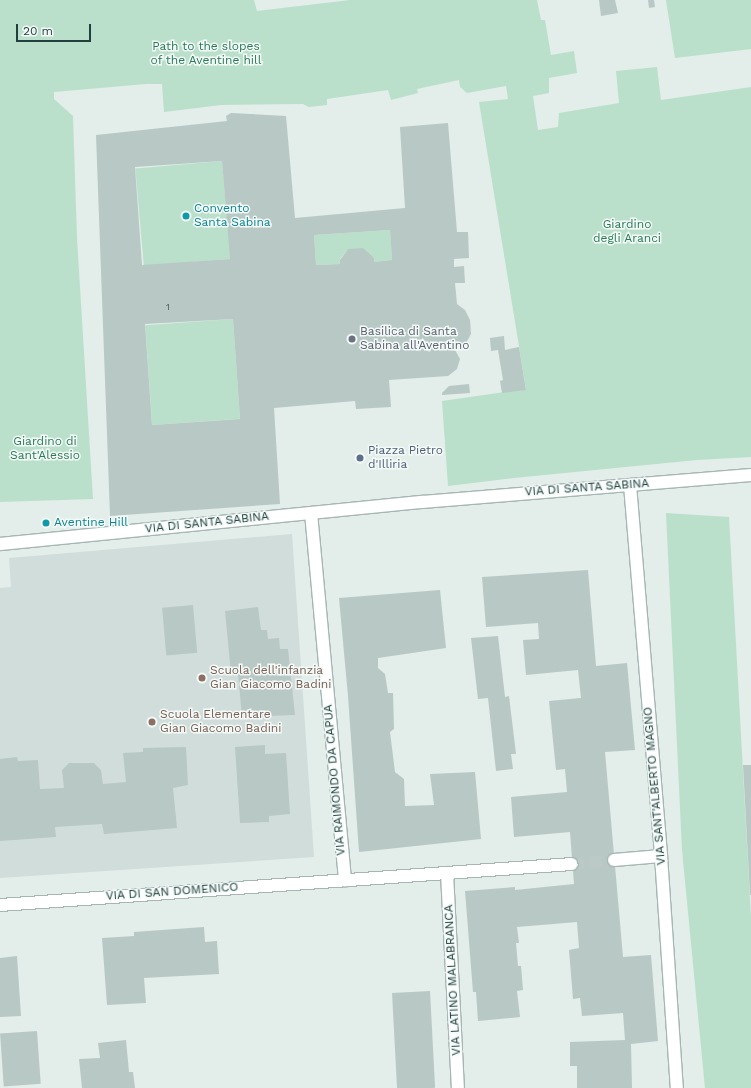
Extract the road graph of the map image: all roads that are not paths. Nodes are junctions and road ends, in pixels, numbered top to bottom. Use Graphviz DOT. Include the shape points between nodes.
graph roads {
  1 [pos="751,475"];
  2 [pos="630,485"];
  3 [pos="311,513"];
  4 [pos="4,543"];
  5 [pos="661,856"];
  6 [pos="614,860"];
  7 [pos="572,864"];
  8 [pos="447,873"];
  9 [pos="345,880"];
  10 [pos="0,905"];
  11 [pos="458,1088"];
  12 [pos="677,1088"];
  1 -- 2 [label="street, VIA DI SANTA SABINA"];
  2 -- 3 [label="street, VIA DI SANTA SABINA"];
  2 -- 5 [label="street, VIA SANT'ALBERTO MAGNO"];
  3 -- 4 [label="street, VIA DI SANTA SABINA"];
  3 -- 9 [label="street, VIA RAIMONDO DA CAPUA"];
  5 -- 6 [label="street"];
  5 -- 12 [label="street, VIA SANT'ALBERTO MAGNO"];
  7 -- 8 [label="street, VIA DI SAN DOMENICO"];
  8 -- 9 [label="street, VIA DI SAN DOMENICO"];
  8 -- 11 [label="street, VIA LATINO MALABRANCA"];
  9 -- 10 [label="street, VIA DI SAN DOMENICO"];
}
